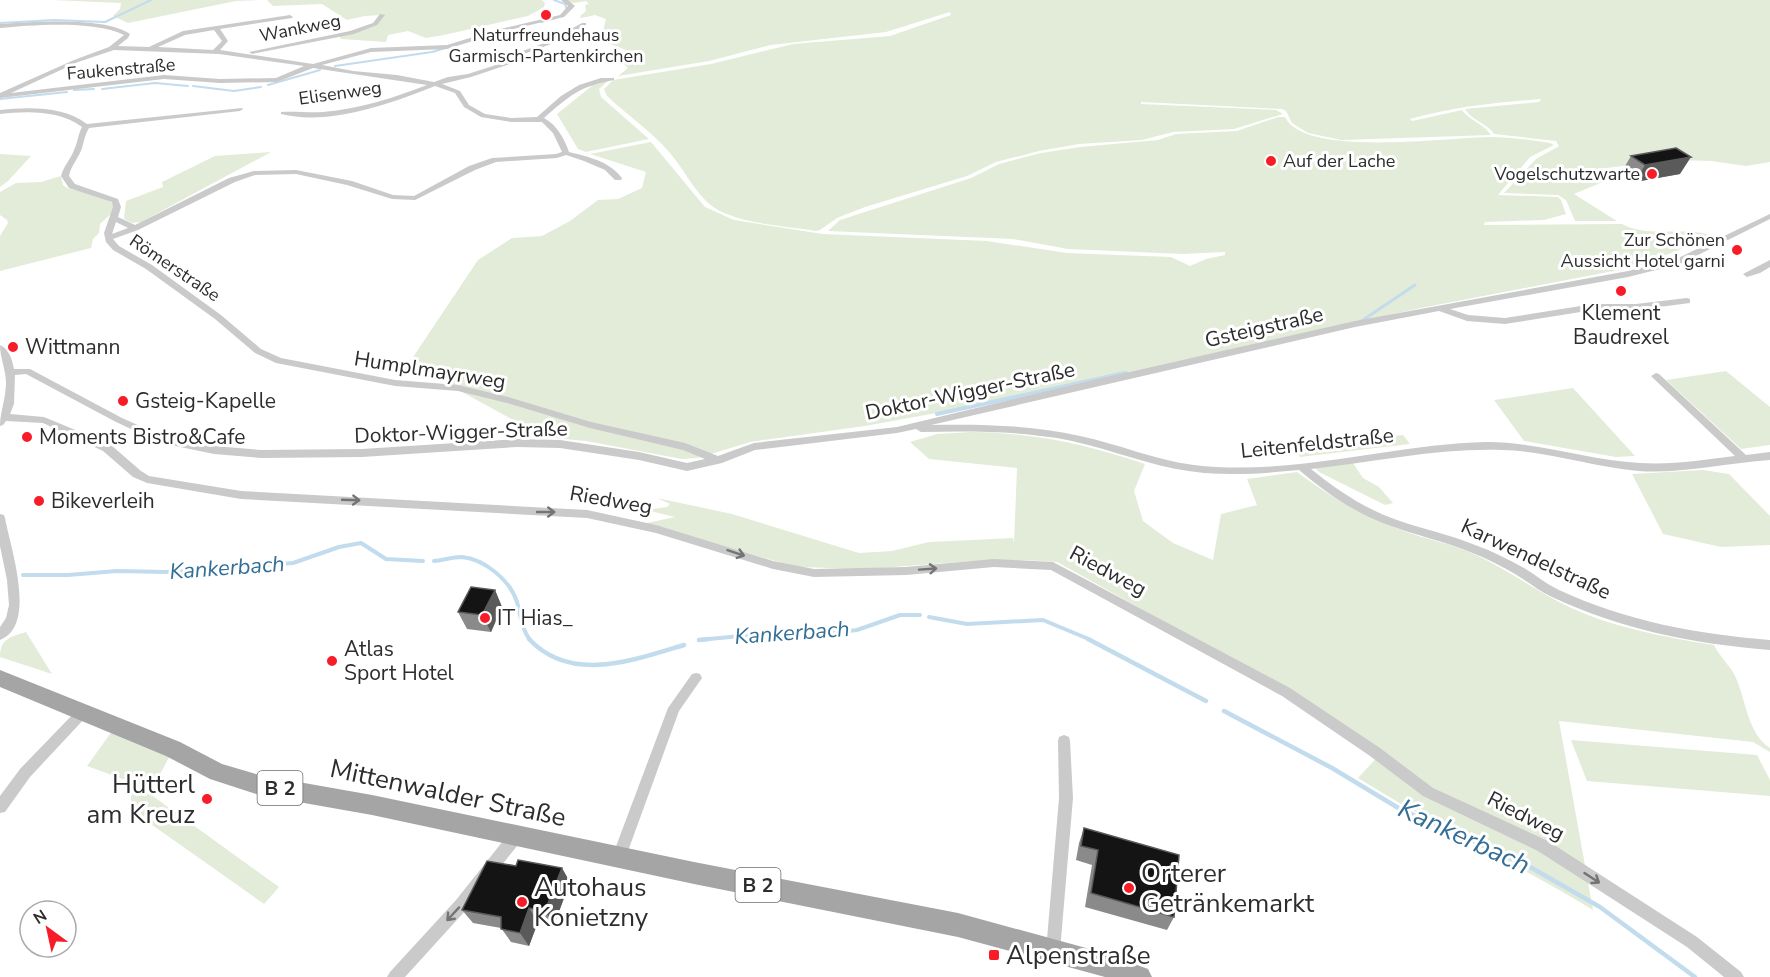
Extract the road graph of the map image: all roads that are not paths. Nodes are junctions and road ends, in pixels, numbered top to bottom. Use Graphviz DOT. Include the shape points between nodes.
graph roads {
  1 [pos="564,0"];
  2 [pos="382,15"];
  3 [pos="290,17"];
  4 [pos="584,24"];
  5 [pos="0,26"];
  6 [pos="216,28"];
  7 [pos="108,50"];
  8 [pos="150,50"];
  9 [pos="217,52"];
  10 [pos="314,65"];
  11 [pos="612,79"];
  12 [pos="435,84"];
  13 [pos="0,96"];
  14 [pos="240,109"];
  15 [pos="0,112"];
  16 [pos="283,113"];
  17 [pos="539,119"];
  18 [pos="86,126"];
  19 [pos="566,153"];
  20 [pos="618,178"];
  21 [pos="1770,216"];
  22 [pos="114,218"];
  23 [pos="135,228"];
  24 [pos="109,238"];
  25 [pos="1770,263"];
  26 [pos="1747,274"];
  27 [pos="1687,301"];
  28 [pos="1438,308"];
  29 [pos="244,341"];
  30 [pos="0,348"];
  31 [pos="11,372"];
  32 [pos="1656,376"];
  33 [pos="1098,382"];
  34 [pos="2,420"];
  35 [pos="897,430"];
  36 [pos="1770,456"];
  37 [pos="1744,459"];
  38 [pos="718,460"];
  39 [pos="1300,466"];
  40 [pos="0,518"];
  41 [pos="0,635"];
  42 [pos="1770,645"];
  43 [pos="0,678"];
  44 [pos="696,678"];
  45 [pos="82,713"];
  46 [pos="1065,741"];
  47 [pos="0,807"];
  48 [pos="516,836"];
  49 [pos="619,857"];
  50 [pos="1053,951"];
  51 [pos="1108,971"];
  52 [pos="395,977"];
  53 [pos="1140,977"];
  54 [pos="1736,977"];
  1 -- 10 [label="street" via="572,6 562,16 447,47 371,50"];
  2 -- 9 [label="street, Wankweg" via="375,24 352,33 255,52"];
  3 -- 6 [label="street"];
  4 -- 12 [label="street, Elisenweg" via="522,53 517,60"];
  5 -- 7 [label="street" via="69,25 125,32 126,37"];
  6 -- 8 [label="street" via="179,34"];
  6 -- 9 [label="street" via="225,41"];
  7 -- 8 [label="street"];
  7 -- 13 [label="street" via="61,66"];
  8 -- 9 [label="street"];
  9 -- 10 [label="street"];
  10 -- 12 [label="street"];
  10 -- 13 [label="street, Faukenstraße" via="272,81 164,77"];
  11 -- 17 [label="street" via="571,91"];
  12 -- 16 [label="street, Elisenweg" via="361,109 303,116"];
  12 -- 17 [label="street" via="458,92 466,106 483,116"];
  14 -- 18 [label="street"];
  15 -- 18 [label="street" via="22,110 67,116"];
  17 -- 19 [label="street" via="550,126"];
  18 -- 22 [label="street, Römerstraße" via="65,176 72,186 115,201"];
  19 -- 20 [label="street" via="605,167"];
  19 -- 23 [label="street" via="495,160 416,198 392,197 296,172 254,173"];
  21 -- 28 [label="street, Gsteigstraße" via="1677,262"];
  22 -- 23 [label="street"];
  22 -- 24 [label="street, Römerstraße"];
  23 -- 24 [label="street"];
  24 -- 29 [label="street, Römerstraße" via="116,248 218,317"];
  25 -- 26 [label="street"];
  27 -- 28 [label="street" via="1593,307 1505,321 1467,318"];
  28 -- 33 [label="street, Gsteigstraße"];
  29 -- 38 [label="street, Humplmayrweg" via="279,361 395,383 458,388 685,447"];
  30 -- 31 [label="street" via="6,352"];
  31 -- 34 [label="street" via="9,406"];
  31 -- 38 [label="street, Doktor-Wigger-Straße" via="27,371 165,441 214,450 261,454 362,453 517,443 560,444 687,467"];
  32 -- 37 [label="street"];
  33 -- 35 [label="street, Doktor-Wigger-Straße"];
  34 -- 54 [label="street, Riedweg, one-way" via="44,420 107,448 147,479 241,495 587,514 814,573 906,571 994,563 1053,566 1286,692 1428,792 1543,846 1692,942"];
  35 -- 38 [label="street, Doktor-Wigger-Straße" via="754,447"];
  35 -- 39 [label="street, Leitenfeldstraße" via="961,428 1048,433 1183,468 1244,471"];
  36 -- 37 [label="street, Leitenfeldstraße"];
  37 -- 39 [label="street, Leitenfeldstraße" via="1638,467 1488,446"];
  39 -- 42 [label="street, Karwendelstraße" via="1359,508 1390,522 1466,545 1512,566 1555,593 1595,609 1655,628 1716,641"];
  40 -- 41 [label="street" via="14,601 12,617"];
  43 -- 45 [label="main road, Mittenwalder Straße / B 2"];
  44 -- 49 [label="street" via="674,708"];
  45 -- 47 [label="street" via="25,773"];
  45 -- 48 [label="main road, Mittenwalder Straße / B 2" via="173,749 217,772 259,785"];
  46 -- 50 [label="street" via="1066,798"];
  48 -- 49 [label="main road, Mittenwalder Straße / B 2"];
  48 -- 52 [label="street, one-way" via="461,905"];
  49 -- 50 [label="main road, Mittenwalder Straße / B 2" via="958,925"];
  50 -- 51 [label="main road, Mittenwalder Straße / B 2"];
  51 -- 53 [label="main road, Mittenwalder Straße / B 2"];
}
